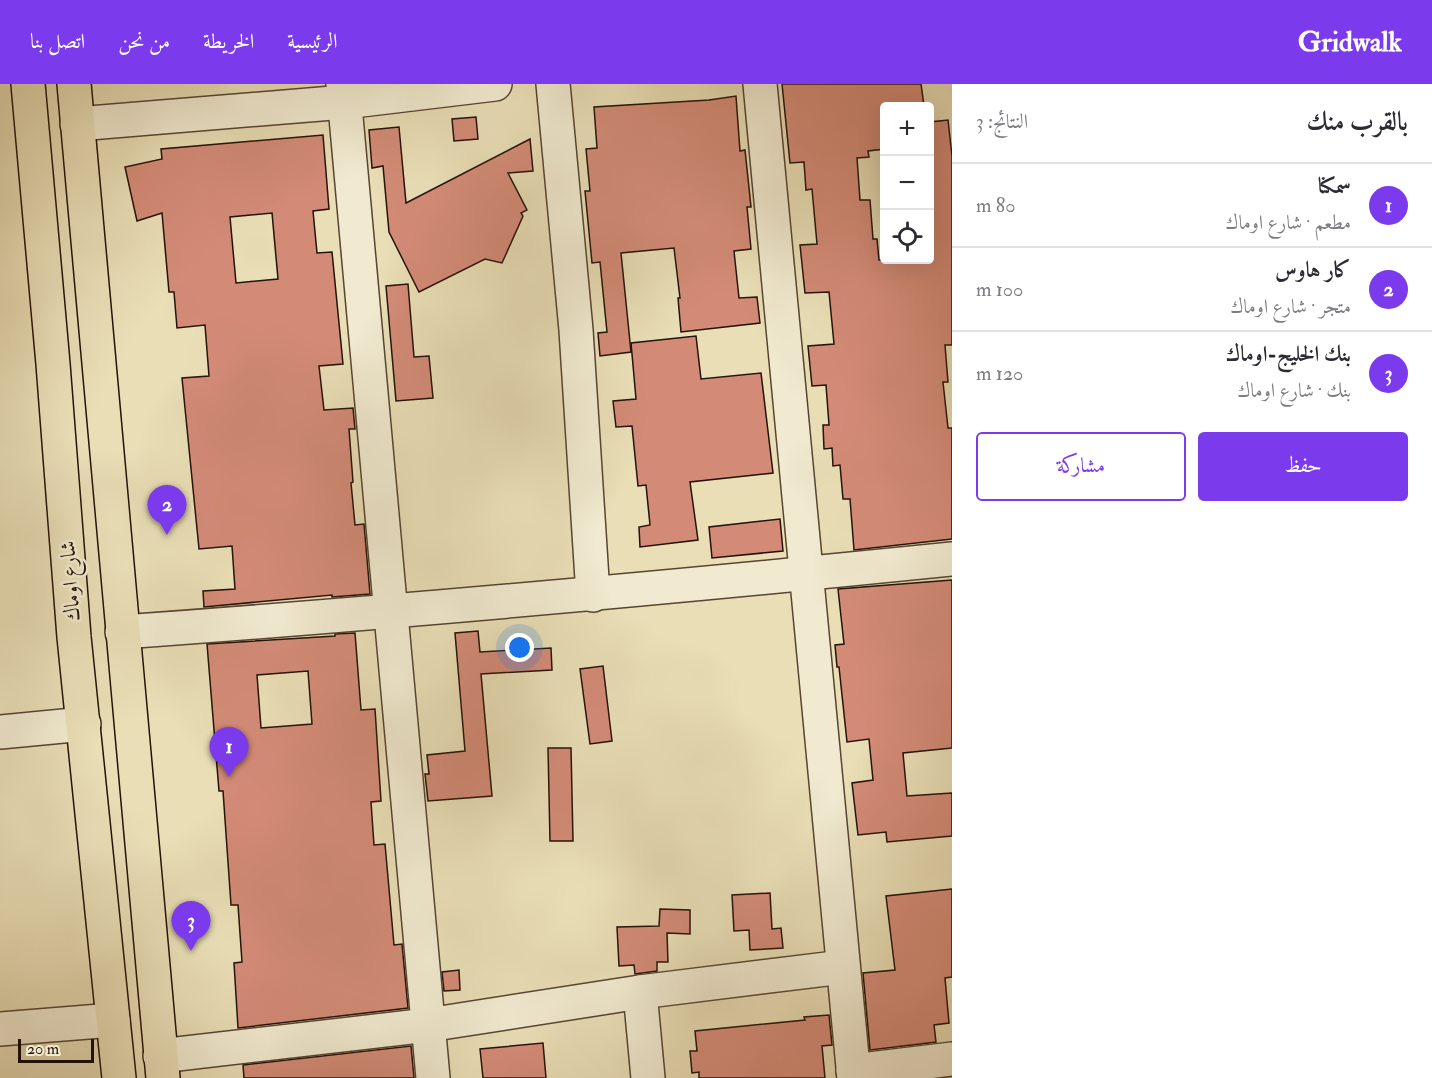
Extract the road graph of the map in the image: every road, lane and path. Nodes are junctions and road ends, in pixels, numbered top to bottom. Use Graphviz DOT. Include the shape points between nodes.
graph roads {
  1 [pos="28,84"];
  2 [pos="74,84"];
  3 [pos="495,84"];
  4 [pos="553,84"];
  5 [pos="760,84"];
  6 [pos="344,93"];
  7 [pos="77,124"];
  8 [pos="952,559"];
  9 [pos="806,573"];
  10 [pos="593,595"];
  11 [pos="392,612"];
  12 [pos="122,632"];
  13 [pos="84,724"];
  14 [pos="0,732"];
  15 [pos="843,967"];
  16 [pos="640,992"];
  17 [pos="113,1020"];
  18 [pos="428,1025"];
  19 [pos="0,1029"];
  20 [pos="952,1059"];
  21 [pos="161,1067"];
  22 [pos="853,1075"];
  23 [pos="119,1078"];
  24 [pos="433,1078"];
  25 [pos="648,1078"];
  1 -- 13 [label="main road, شارع اوماك"];
  2 -- 7 [label="main road"];
  3 -- 6 [label="street"];
  4 -- 10 [label="street" via="576,330"];
  5 -- 9 [label="street"];
  6 -- 7 [label="street"];
  6 -- 11 [label="street"];
  7 -- 12 [label="main road"];
  8 -- 9 [label="street"];
  9 -- 10 [label="street"];
  9 -- 15 [label="street"];
  10 -- 11 [label="street"];
  11 -- 12 [label="street"];
  11 -- 18 [label="street"];
  12 -- 21 [label="main road"];
  13 -- 14 [label="street"];
  13 -- 17 [label="main road, شارع اوماك"];
  15 -- 16 [label="street"];
  15 -- 22 [label="street"];
  16 -- 18 [label="street"];
  16 -- 25 [label="street"];
  17 -- 19 [label="street"];
  17 -- 23 [label="main road, شارع اوماك"];
  18 -- 21 [label="street"];
  18 -- 24 [label="street"];
  20 -- 22 [label="street"];
}
